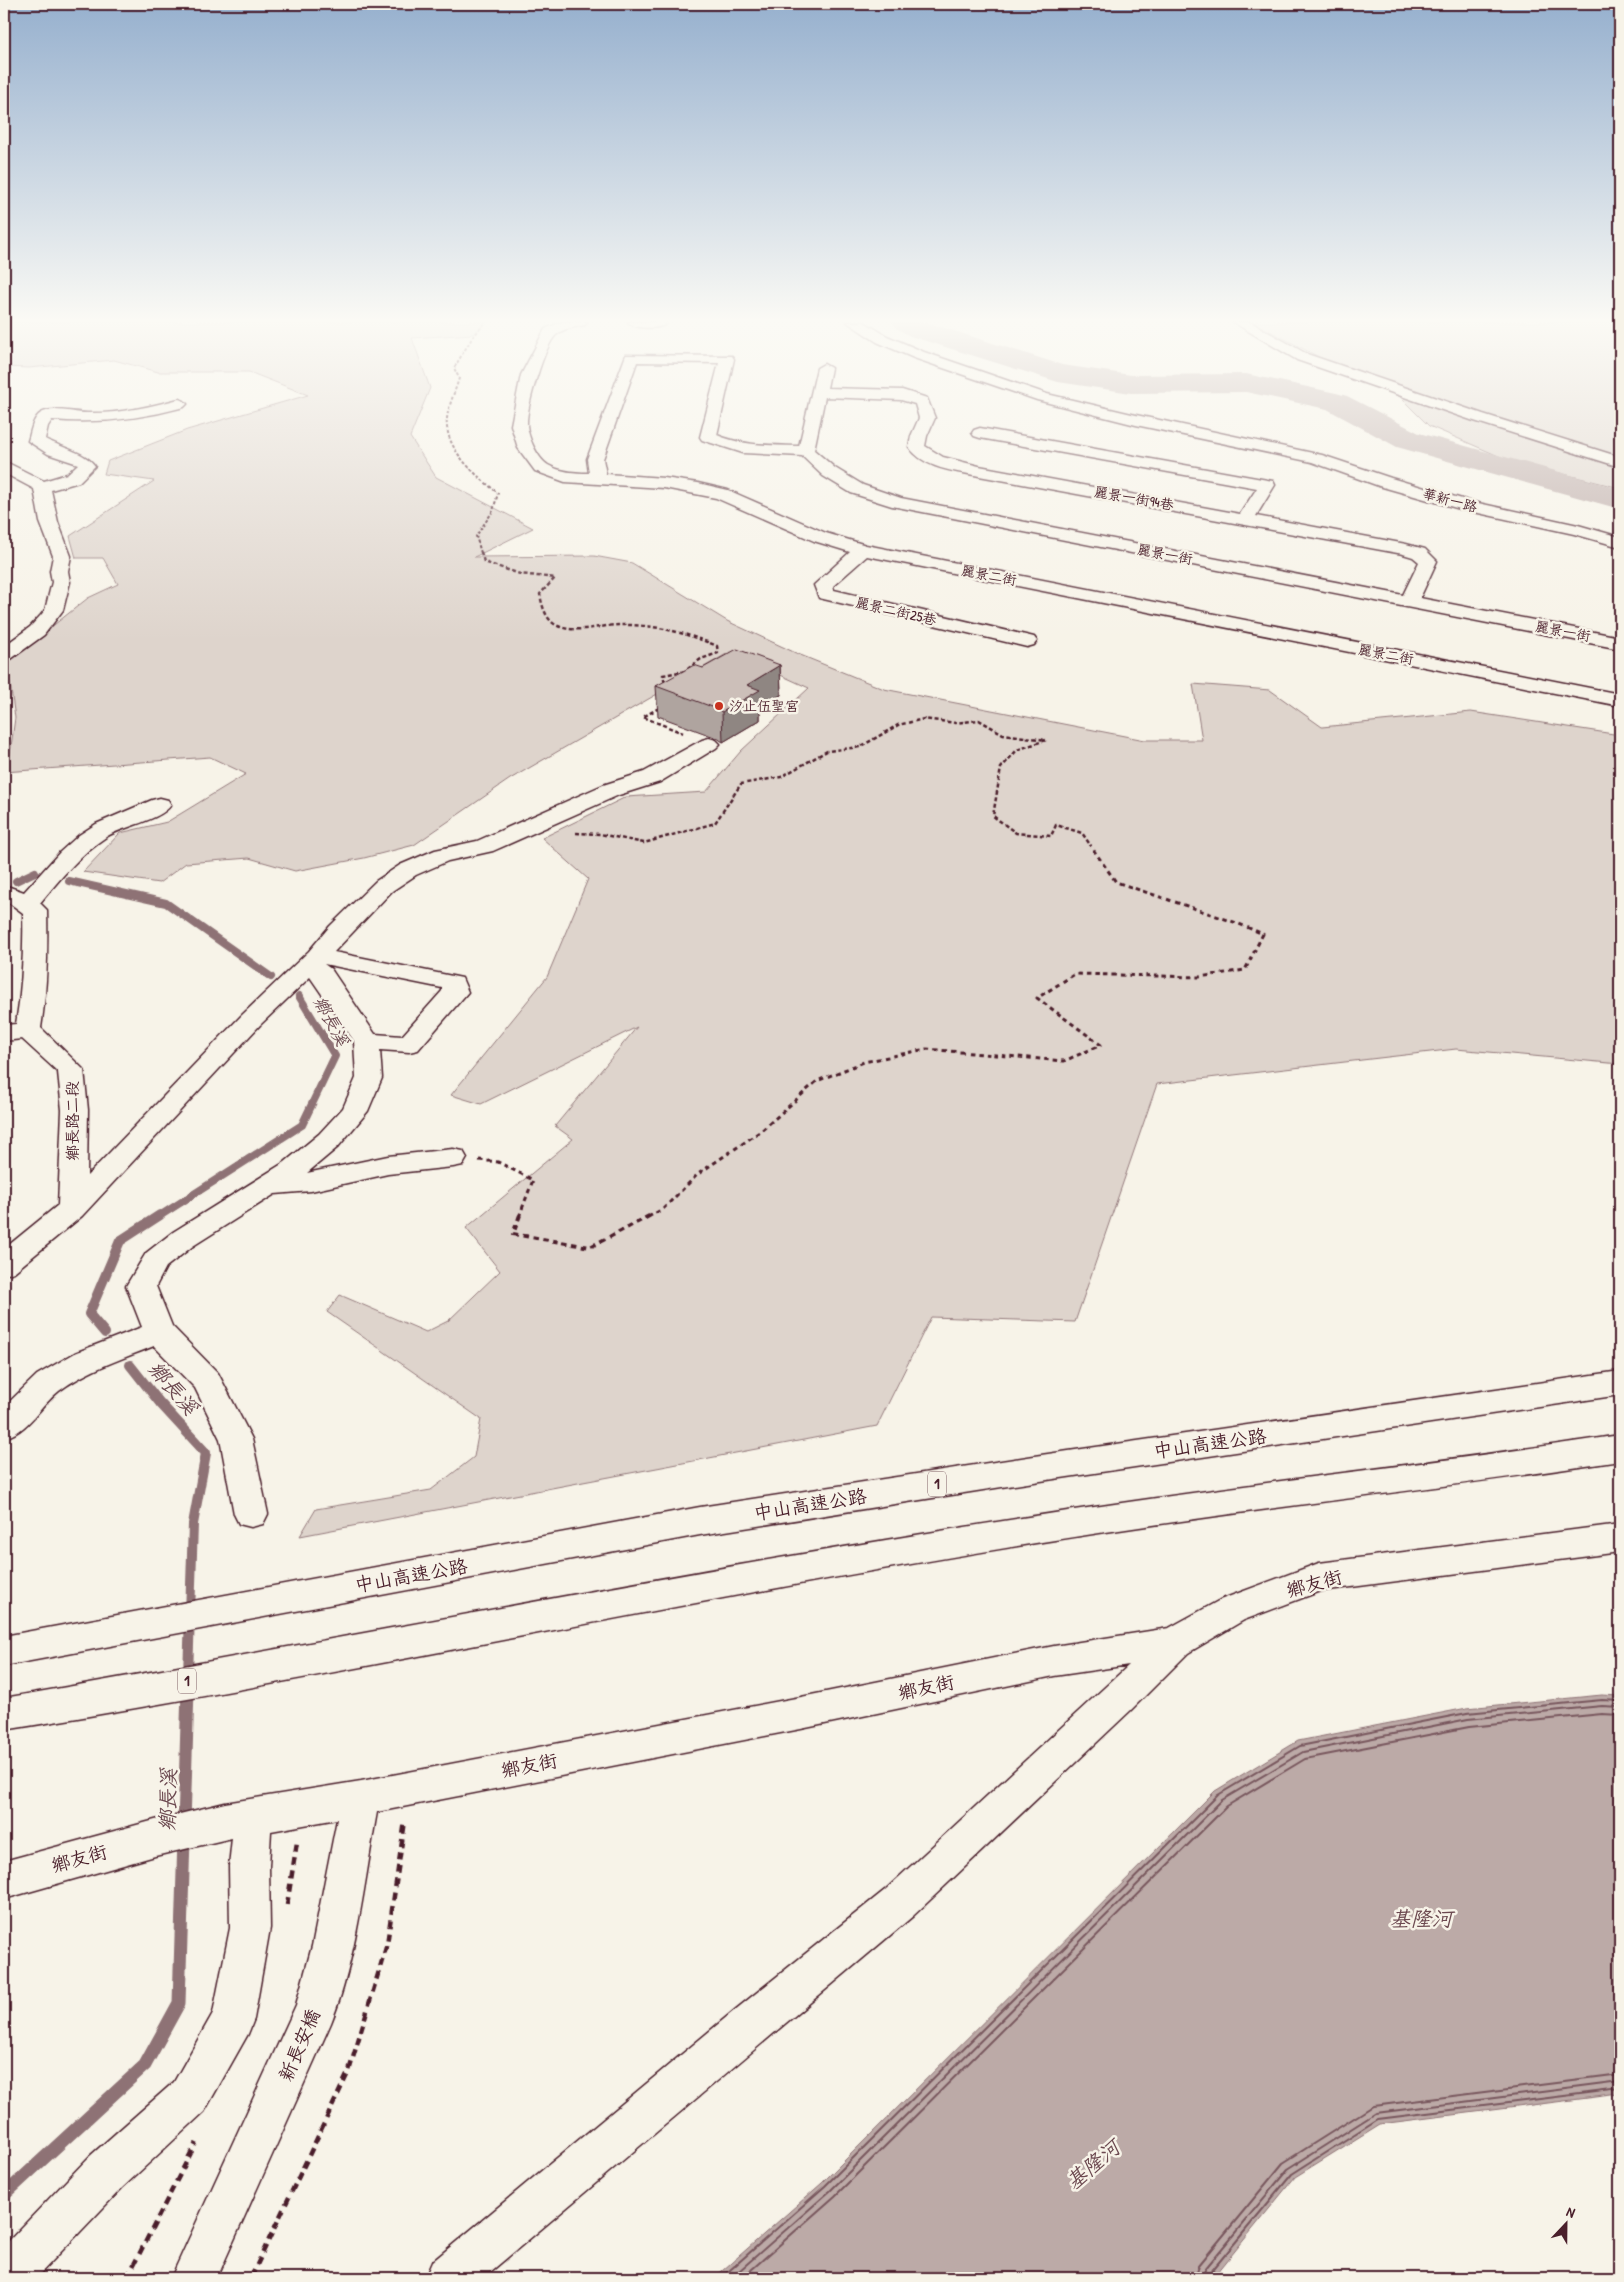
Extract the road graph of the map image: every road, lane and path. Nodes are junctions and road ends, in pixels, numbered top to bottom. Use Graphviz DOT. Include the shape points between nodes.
graph roads {
  1 [pos="40,428"];
  2 [pos="448,428"];
  3 [pos="520,428"];
  4 [pos="606,428"];
  5 [pos="710,428"];
  6 [pos="811,428"];
  7 [pos="922,428"];
  8 [pos="1176,428"];
  9 [pos="1511,428"];
  10 [pos="980,433"];
  11 [pos="806,451"];
  12 [pos="1620,462"];
  13 [pos="4,466"];
  14 [pos="598,480"];
  15 [pos="42,487"];
  16 [pos="1246,518"];
  17 [pos="1620,542"];
  18 [pos="863,550"];
  19 [pos="1409,601"];
  20 [pos="1027,640"];
  21 [pos="1620,643"];
  22 [pos="4,655"];
  23 [pos="666,689"];
  24 [pos="1620,700"];
  25 [pos="666,705"];
  26 [pos="709,744"];
  27 [pos="7,800"];
  28 [pos="4,806"];
  29 [pos="160,806"];
  30 [pos="527,829"];
  31 [pos="15,898"];
  32 [pos="313,961"];
  33 [pos="16,1031"];
  34 [pos="367,1041"];
  35 [pos="453,1158"];
  36 [pos="272,1185"];
  37 [pos="72,1209"];
  38 [pos="4,1265"];
  39 [pos="159,1332"];
  40 [pos="1620,1383"];
  41 [pos="4,1426"];
  42 [pos="1620,1448"];
  43 [pos="251,1514"];
  44 [pos="1620,1538"];
  45 [pos="1175,1642"];
  46 [pos="4,1651"];
  47 [pos="4,1714"];
  48 [pos="410,1788"];
  49 [pos="361,1798"];
  50 [pos="238,1819"];
  51 [pos="4,1880"];
  52 [pos="5,2278"];
  53 [pos="194,2278"];
  54 [pos="253,2278"];
  55 [pos="448,2278"];
  1 -- 15 [label="main road" via="36,441 54,451 84,460 87,466 73,478"];
  2 -- 23 [label="path" via="460,455 478,477 498,493 494,511 476,536 484,562 520,574 556,578 540,594 543,611 557,626 578,629 606,625 650,626 700,638 717,646 718,653 701,659 685,671 663,675"];
  3 -- 14 [label="main road, 麗景二街" via="526,448 541,468 565,477"];
  4 -- 14 [label="main road" via="595,459"];
  5 -- 11 [label="main road" via="708,437 721,444"];
  6 -- 11 [label="main road"];
  7 -- 16 [label="main road, 麗景一街94巷" via="917,447 923,454 943,462"];
  8 -- 17 [label="main road, 華新一路" via="1316,458 1466,505"];
  9 -- 12 [label="main road"];
  10 -- 16 [label="main road" via="1268,485"];
  11 -- 19 [label="main road, 麗景一街" via="829,472 857,489 898,502"];
  13 -- 15 [label="main road"];
  14 -- 18 [label="main road, 麗景二街" via="664,483 714,492 820,537"];
  15 -- 22 [label="main road" via="49,522 62,556 61,582 54,610 48,619 37,632"];
  16 -- 19 [label="main road, 麗景一街94巷" via="1419,554 1428,561"];
  18 -- 20 [label="main road, 麗景二街25巷" via="823,585 826,594"];
  18 -- 24 [label="main road, 麗景二街"];
  19 -- 21 [label="main road, 麗景一街"];
  25 -- 26 [label="path" via="643,717"];
  26 -- 30 [label="main road" via="652,778 611,790"];
  27 -- 28 [label="path"];
  29 -- 31 [label="main road" via="98,832"];
  30 -- 32 [label="main road" via="408,870 384,886"];
  30 -- 35 [label="path" via="600,834 644,843 715,823 741,784 781,777 826,751 860,747 898,725 924,719 956,723 979,720 1003,734 1046,740 1017,750 1001,768 993,816 1016,833 1052,836 1056,825 1082,833 1116,882 1263,934 1245,970 1199,977 1075,974 1037,998 1101,1045 1064,1061 926,1049 864,1062 818,1081 761,1131 698,1174 663,1210 590,1246 513,1234 532,1180 498,1162"];
  31 -- 33 [label="main road, 鄉長路二段" via="35,910 36,946 31,1013"];
  32 -- 34 [label="main road"];
  32 -- 34 [label="main road" via="453,983 455,992 409,1044"];
  32 -- 37 [label="main road" via="251,1020"];
  33 -- 37 [label="main road, 鄉長路二段" via="71,1070 75,1110"];
  34 -- 36 [label="main road" via="371,1054 368,1086 349,1118 328,1144"];
  35 -- 36 [label="main road" via="388,1165 312,1182"];
  36 -- 39 [label="main road" via="190,1234 155,1261 141,1286"];
  37 -- 38 [label="main road"];
  39 -- 41 [label="main road" via="86,1361 48,1383"];
  39 -- 43 [label="main road" via="207,1381 236,1439"];
  40 -- 46 [label="main road, 中山高速公路 / 1" via="710,1520"];
  42 -- 47 [label="main road, 1" via="1498,1468 1074,1523 704,1586"];
  44 -- 45 [label="main road, 鄉友街" via="1319,1577 1232,1610"];
  45 -- 48 [label="main road, 鄉友街" via="1054,1661"];
  45 -- 55 [label="main road" via="899,1903"];
  48 -- 49 [label="main road, 鄉友街"];
  48 -- 54 [label="path" via="387,1944 349,2071"];
  49 -- 50 [label="main road, 鄉友街"];
  49 -- 53 [label="main road, 新長安橋" via="332,1946 316,2008"];
  50 -- 51 [label="main road, 鄉友街" via="155,1838"];
  50 -- 52 [label="main road" via="249,1866 250,1928 233,2019 189,2097 106,2172"];
}
